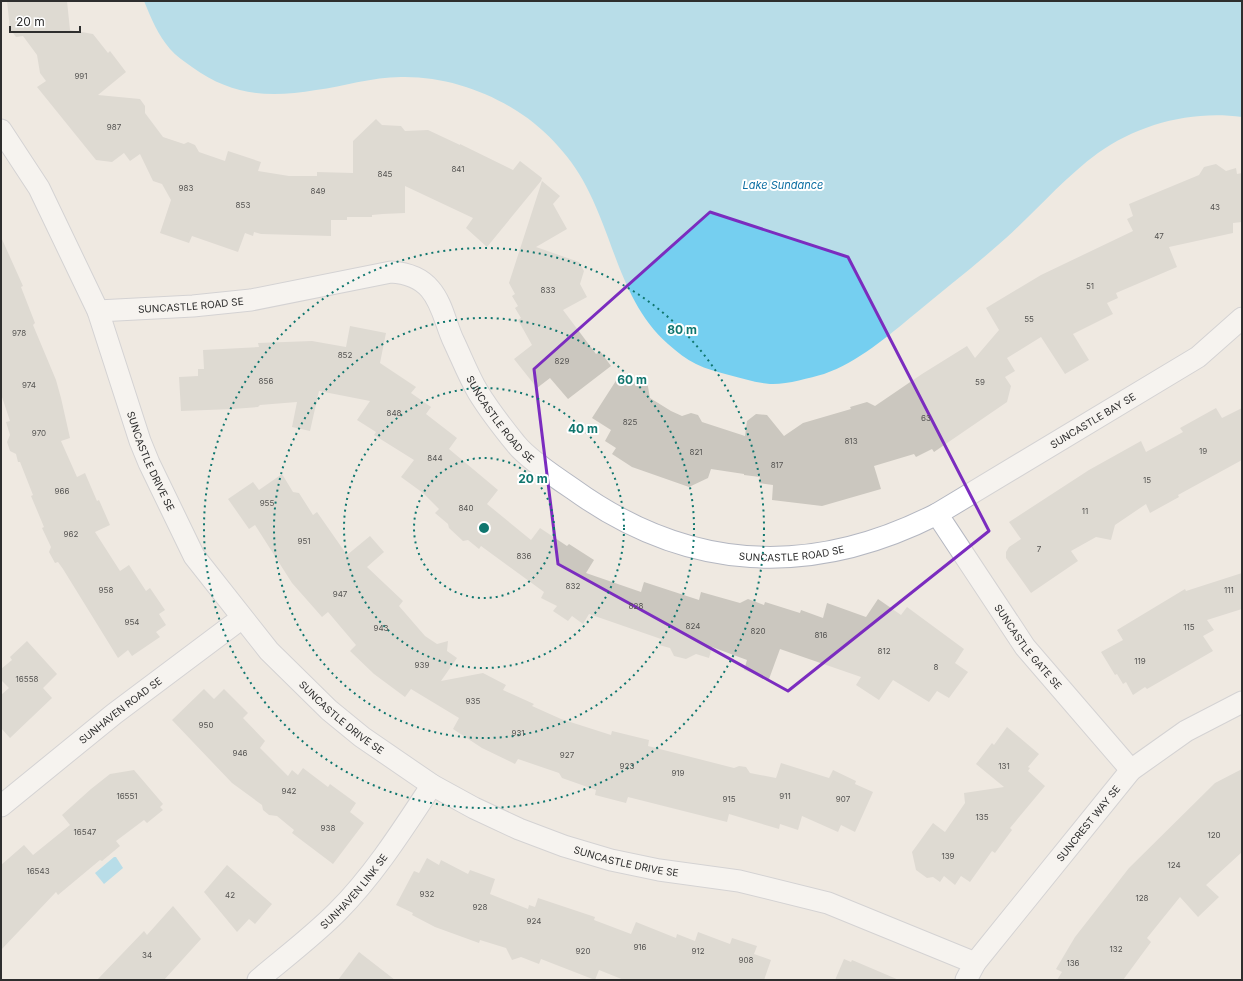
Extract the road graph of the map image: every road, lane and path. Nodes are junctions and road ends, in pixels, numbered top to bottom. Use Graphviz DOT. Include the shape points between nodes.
graph roads {
  1 [pos="1,130"];
  2 [pos="98,311"];
  3 [pos="1242,318"];
  4 [pos="937,514"];
  5 [pos="242,618"];
  6 [pos="1242,702"];
  7 [pos="1131,770"];
  8 [pos="432,785"];
  9 [pos="1,806"];
  10 [pos="970,972"];
  11 [pos="258,980"];
  1 -- 2 [label="street, SUNCASTLE DRIVE SE" via="39,188"];
  2 -- 4 [label="street, SUNCASTLE ROAD SE" via="251,300 391,272 403,273 414,276 432,291 478,391 518,446 601,509 628,524 657,536 717,553 779,557 812,555 877,541"];
  2 -- 5 [label="street, SUNCASTLE DRIVE SE" via="149,463 194,556"];
  3 -- 4 [label="street, SUNCASTLE BAY SE" via="1198,358"];
  4 -- 7 [label="street, SUNCASTLE GATE SE" via="1025,647"];
  5 -- 8 [label="street, SUNCASTLE DRIVE SE" via="293,676 329,710 367,742"];
  5 -- 9 [label="street, SUNHAVEN ROAD SE" via="108,718"];
  6 -- 7 [label="street, SUNCREST WAY SE" via="1186,731"];
  7 -- 10 [label="street, SUNCREST WAY SE"];
  8 -- 10 [label="street, SUNCASTLE DRIVE SE" via="519,829 564,846 611,860 659,870 738,881 828,904"];
  8 -- 11 [label="street, SUNHAVEN LINK SE" via="374,870 348,900 306,941"];
}
